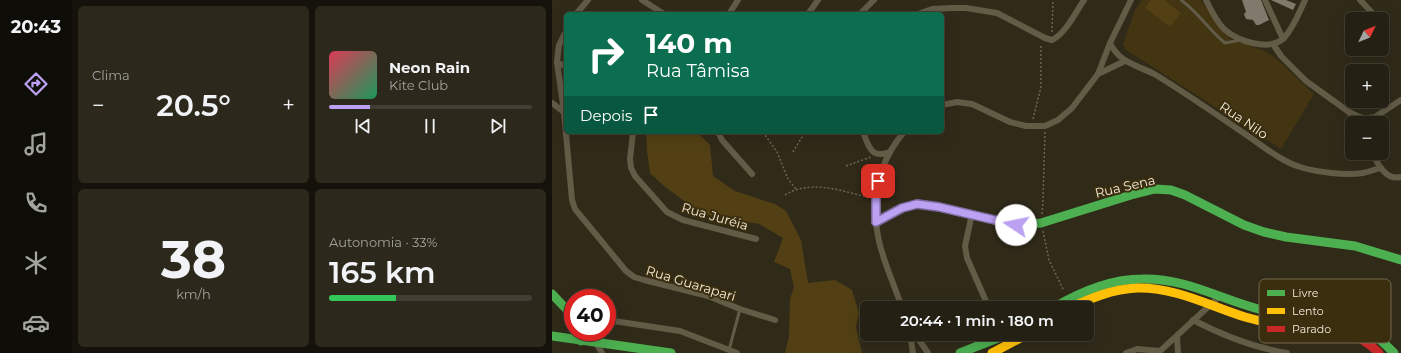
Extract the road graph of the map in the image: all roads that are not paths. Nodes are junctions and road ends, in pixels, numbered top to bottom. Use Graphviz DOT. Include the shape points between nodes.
graph roads {
  1 [pos="588,0"];
  2 [pos="642,0"];
  3 [pos="738,0"];
  4 [pos="818,0"];
  5 [pos="874,0"];
  6 [pos="1084,0"];
  7 [pos="1131,0"];
  8 [pos="1180,0"];
  9 [pos="1206,0"];
  10 [pos="1265,0"];
  11 [pos="1305,0"];
  12 [pos="1360,0"];
  13 [pos="578,12"];
  14 [pos="661,12"];
  15 [pos="730,12"];
  16 [pos="809,12"];
  17 [pos="862,12"];
  18 [pos="924,12"];
  19 [pos="1371,12"];
  20 [pos="564,35"];
  21 [pos="1283,39"];
  22 [pos="1241,40"];
  23 [pos="1110,43"];
  24 [pos="1273,44"];
  25 [pos="1125,61"];
  26 [pos="557,62"];
  27 [pos="564,66"];
  28 [pos="1098,74"];
  29 [pos="1401,100"];
  30 [pos="552,103"];
  31 [pos="944,105"];
  32 [pos="564,112"];
  33 [pos="1349,112"];
  34 [pos="1352,116"];
  35 [pos="1358,116"];
  36 [pos="1377,116"];
  37 [pos="566,134"];
  38 [pos="634,134"];
  39 [pos="719,134"];
  40 [pos="864,134"];
  41 [pos="903,134"];
  42 [pos="890,152"];
  43 [pos="1376,160"];
  44 [pos="1381,168"];
  45 [pos="752,174"];
  46 [pos="1401,177"];
  47 [pos="972,214"];
  48 [pos="876,222"];
  49 [pos="756,239"];
  50 [pos="1401,260"];
  51 [pos="552,294"];
  52 [pos="1220,296"];
  53 [pos="900,301"];
  54 [pos="986,301"];
  55 [pos="1064,301"];
  56 [pos="1087,301"];
  57 [pos="1209,305"];
  58 [pos="564,307"];
  59 [pos="1259,308"];
  60 [pos="740,309"];
  61 [pos="774,320"];
  62 [pos="1193,320"];
  63 [pos="616,321"];
  64 [pos="1259,321"];
  65 [pos="552,336"];
  66 [pos="1177,336"];
  67 [pos="911,341"];
  68 [pos="920,341"];
  69 [pos="989,341"];
  70 [pos="1015,341"];
  71 [pos="581,342"];
  72 [pos="596,343"];
  73 [pos="1366,343"];
  74 [pos="1383,343"];
  75 [pos="729,350"];
  76 [pos="1159,352"];
  77 [pos="602,353"];
  78 [pos="671,353"];
  79 [pos="737,353"];
  80 [pos="913,353"];
  81 [pos="928,353"];
  82 [pos="960,353"];
  83 [pos="992,353"];
  84 [pos="1126,353"];
  85 [pos="1178,353"];
  86 [pos="1287,353"];
  87 [pos="1379,353"];
  88 [pos="1394,353"];
  1 -- 13 [label="street"];
  2 -- 14 [label="street"];
  3 -- 15 [label="street"];
  4 -- 16 [label="street"];
  5 -- 17 [label="street"];
  6 -- 18 [label="street" via="1059,35 1052,40 997,13 966,8 932,9"];
  7 -- 23 [label="street"];
  8 -- 22 [label="lane" via="1225,43"];
  9 -- 22 [label="street" via="1224,29"];
  10 -- 21 [label="street"];
  11 -- 21 [label="street"];
  12 -- 19 [label="street"];
  20 -- 26 [label="street, Rua Guarapari" via="559,45"];
  21 -- 24 [label="street"];
  22 -- 24 [label="street"];
  23 -- 25 [label="street, Rua Nilo" via="1114,51"];
  23 -- 28 [label="street"];
  24 -- 33 [label="street" via="1281,56 1306,81"];
  25 -- 28 [label="street"];
  25 -- 44 [label="street, Rua Nilo" via="1154,74 1277,156 1298,167 1341,173 1363,173"];
  26 -- 27 [label="street"];
  26 -- 32 [label="street, Rua Guarapari"];
  28 -- 31 [label="street" via="1072,108 1058,120 1045,126 1026,126 1010,122 972,104 957,102"];
  29 -- 36 [label="street"];
  30 -- 32 [label="street"];
  33 -- 34 [label="street"];
  33 -- 35 [label="street"];
  37 -- 60 [label="street, Rua Guarapari" via="575,209 626,270 634,277 708,296"];
  38 -- 49 [label="street, Rua Juréia" via="631,168 667,212 683,220"];
  39 -- 45 [label="street"];
  40 -- 42 [label="street" via="872,152 877,155"];
  41 -- 42 [label="street"];
  42 -- 48 [label="street" via="883,163 876,189"];
  43 -- 44 [label="street"];
  44 -- 46 [label="street" via="1388,176"];
  47 -- 48 [label="main road, Rua Sena" via="917,204 902,208"];
  47 -- 50 [label="main road, Rua Sena" via="1016,225 1041,223 1131,195 1171,190 1264,232 1354,246"];
  47 -- 54 [label="street" via="965,246 967,258"];
  48 -- 53 [label="street" via="879,242"];
  51 -- 58 [label="main road"];
  52 -- 55 [label="main road" via="1173,280 1155,278 1116,281 1097,286"];
  52 -- 57 [label="street"];
  52 -- 59 [label="main road"];
  56 -- 57 [label="main road" via="1119,290 1153,288"];
  57 -- 62 [label="street"];
  57 -- 64 [label="main road"];
  60 -- 61 [label="street, Rua Guarapari"];
  60 -- 75 [label="lane"];
  62 -- 66 [label="street"];
  62 -- 86 [label="street" via="1267,349"];
  63 -- 75 [label="street" via="680,331"];
  65 -- 71 [label="main road"];
  66 -- 76 [label="street"];
  66 -- 85 [label="street"];
  67 -- 80 [label="street"];
  68 -- 81 [label="street"];
  69 -- 82 [label="main road"];
  70 -- 83 [label="main road"];
  71 -- 72 [label="main road"];
  72 -- 77 [label="street"];
  72 -- 78 [label="main road"];
  73 -- 87 [label="main road"];
  74 -- 88 [label="main road"];
  75 -- 79 [label="street"];
  76 -- 84 [label="street" via="1137,349"];
}
